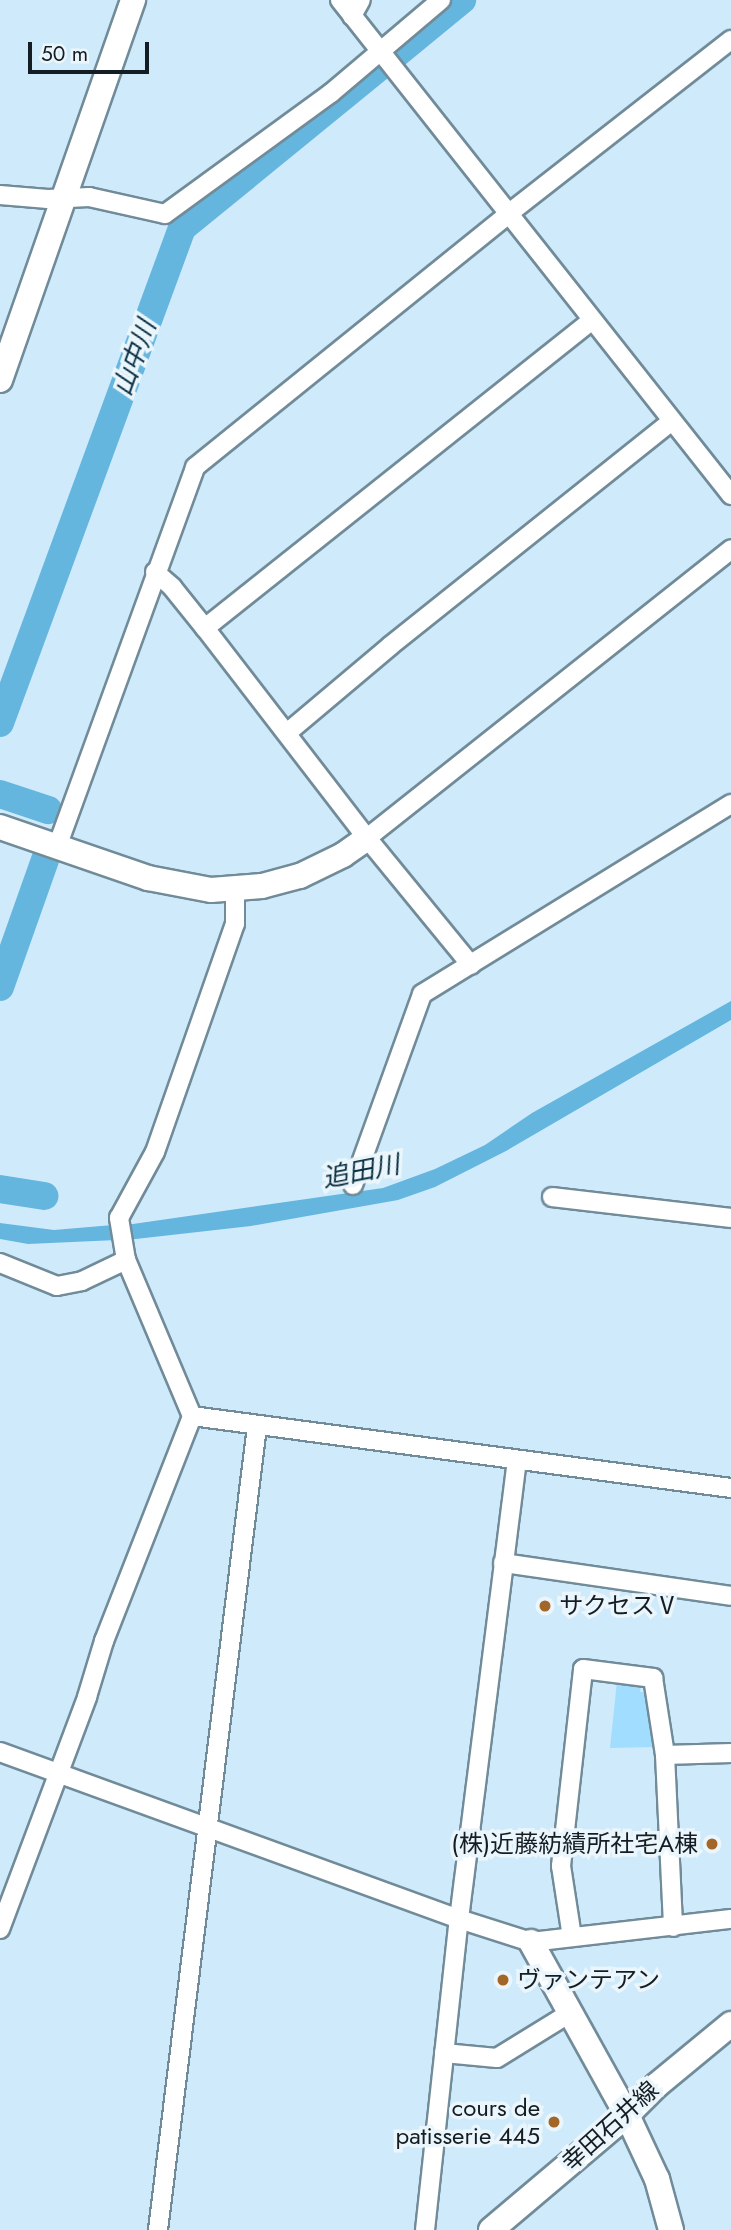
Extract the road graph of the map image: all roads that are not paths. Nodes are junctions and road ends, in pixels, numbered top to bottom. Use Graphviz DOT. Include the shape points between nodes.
graph roads {
  1 [pos="133,0"];
  2 [pos="340,0"];
  3 [pos="441,0"];
  4 [pos="356,8"];
  5 [pos="731,40"];
  6 [pos="378,51"];
  7 [pos="0,195"];
  8 [pos="66,197"];
  9 [pos="508,214"];
  10 [pos="591,321"];
  11 [pos="0,380"];
  12 [pos="671,422"];
  13 [pos="731,495"];
  14 [pos="731,549"];
  15 [pos="155,572"];
  16 [pos="205,628"];
  17 [pos="288,732"];
  18 [pos="731,804"];
  19 [pos="0,827"];
  20 [pos="367,838"];
  21 [pos="57,847"];
  22 [pos="235,890"];
  23 [pos="471,965"];
  24 [pos="353,1185"];
  25 [pos="552,1197"];
  26 [pos="731,1218"];
  27 [pos="126,1260"];
  28 [pos="0,1263"];
  29 [pos="192,1416"];
  30 [pos="257,1426"];
  31 [pos="517,1461"];
  32 [pos="731,1488"];
  33 [pos="503,1563"];
  34 [pos="731,1596"];
  35 [pos="0,1752"];
  36 [pos="731,1753"];
  37 [pos="665,1755"];
  38 [pos="57,1774"];
  39 [pos="207,1827"];
  40 [pos="459,1919"];
  41 [pos="731,1919"];
  42 [pos="673,1927"];
  43 [pos="0,1929"];
  44 [pos="572,1937"];
  45 [pos="531,1942"];
  46 [pos="570,2013"];
  47 [pos="731,2024"];
  48 [pos="444,2053"];
  49 [pos="627,2115"];
  50 [pos="158,2230"];
  51 [pos="425,2230"];
  52 [pos="491,2230"];
  53 [pos="671,2230"];
  1 -- 8 [label="street"];
  2 -- 4 [label="street"];
  3 -- 6 [label="street"];
  4 -- 6 [label="street"];
  5 -- 9 [label="street"];
  6 -- 8 [label="street" via="331,93 165,214 89,197"];
  6 -- 9 [label="street"];
  7 -- 8 [label="street"];
  8 -- 11 [label="street"];
  9 -- 10 [label="street"];
  9 -- 15 [label="street" via="195,467"];
  10 -- 12 [label="street"];
  10 -- 16 [label="street"];
  12 -- 13 [label="street"];
  12 -- 17 [label="street"];
  14 -- 20 [label="street"];
  15 -- 16 [label="street"];
  15 -- 21 [label="street"];
  16 -- 17 [label="street"];
  17 -- 20 [label="street"];
  18 -- 23 [label="street"];
  19 -- 21 [label="street"];
  20 -- 22 [label="street" via="300,876"];
  20 -- 23 [label="street"];
  21 -- 22 [label="street" via="170,884"];
  22 -- 27 [label="street" via="235,924 160,1139 119,1218"];
  23 -- 24 [label="street" via="419,998"];
  25 -- 26 [label="street"];
  27 -- 28 [label="street" via="82,1281 57,1286"];
  27 -- 29 [label="street"];
  29 -- 30 [label="street"];
  29 -- 38 [label="street"];
  30 -- 31 [label="street"];
  30 -- 39 [label="street"];
  31 -- 32 [label="street"];
  31 -- 33 [label="street"];
  33 -- 34 [label="street"];
  33 -- 40 [label="street"];
  35 -- 38 [label="street"];
  36 -- 37 [label="street"];
  37 -- 42 [label="street"];
  37 -- 44 [label="street" via="653,1678 583,1670 561,1866"];
  38 -- 39 [label="street"];
  38 -- 43 [label="street"];
  39 -- 40 [label="street"];
  39 -- 50 [label="street"];
  40 -- 45 [label="street"];
  40 -- 48 [label="street"];
  41 -- 42 [label="street"];
  42 -- 44 [label="street"];
  44 -- 45 [label="street"];
  45 -- 46 [label="street"];
  46 -- 48 [label="street" via="496,2058"];
  46 -- 49 [label="street"];
  47 -- 49 [label="street, 幸田石井線" via="666,2076"];
  48 -- 51 [label="street"];
  49 -- 52 [label="street, 幸田石井線"];
  49 -- 53 [label="street" via="657,2179"];
}
